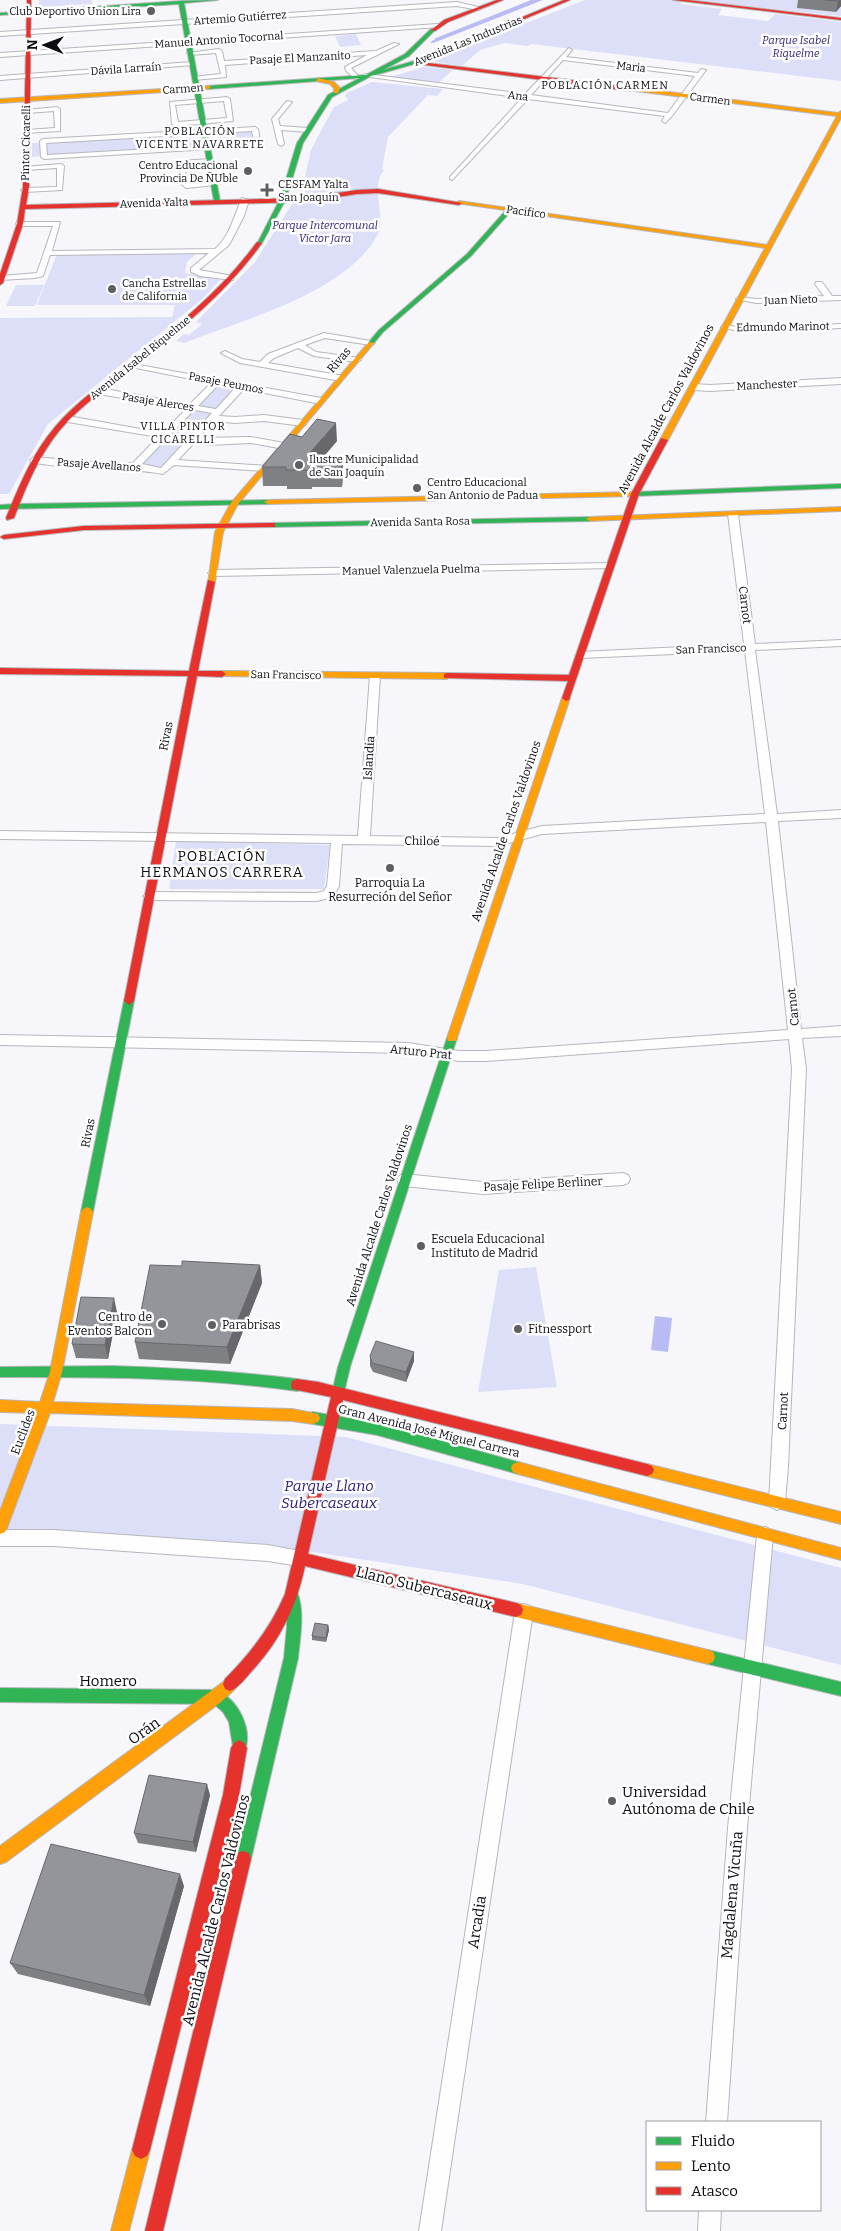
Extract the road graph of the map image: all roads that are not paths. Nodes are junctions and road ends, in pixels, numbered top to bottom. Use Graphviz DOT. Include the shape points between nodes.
graph roads {
  1 [pos="216,0"];
  2 [pos="501,0"];
  3 [pos="568,0"];
  4 [pos="675,0"];
  5 [pos="180,1"];
  6 [pos="28,6"];
  7 [pos="479,8"];
  8 [pos="335,9"];
  9 [pos="0,14"];
  10 [pos="339,19"];
  11 [pos="841,19"];
  12 [pos="184,22"];
  13 [pos="438,26"];
  14 [pos="28,32"];
  15 [pos="334,33"];
  16 [pos="0,34"];
  17 [pos="338,41"];
  18 [pos="378,45"];
  19 [pos="341,48"];
  20 [pos="569,50"];
  21 [pos="28,53"];
  22 [pos="190,53"];
  23 [pos="377,54"];
  24 [pos="0,55"];
  25 [pos="220,56"];
  26 [pos="400,58"];
  27 [pos="562,58"];
  28 [pos="416,62"];
  29 [pos="222,63"];
  30 [pos="357,63"];
  31 [pos="338,64"];
  32 [pos="706,68"];
  33 [pos="224,72"];
  34 [pos="233,72"];
  35 [pos="700,75"];
  36 [pos="27,76"];
  37 [pos="361,76"];
  38 [pos="0,78"];
  39 [pos="542,78"];
  40 [pos="318,80"];
  41 [pos="195,83"];
  42 [pos="336,92"];
  43 [pos="684,95"];
  44 [pos="525,97"];
  45 [pos="0,101"];
  46 [pos="198,101"];
  47 [pos="289,102"];
  48 [pos="27,105"];
  49 [pos="841,114"];
  50 [pos="670,115"];
  51 [pos="663,123"];
  52 [pos="203,127"];
  53 [pos="276,128"];
  54 [pos="308,130"];
  55 [pos="27,132"];
  56 [pos="281,144"];
  57 [pos="207,148"];
  58 [pos="209,160"];
  59 [pos="26,168"];
  60 [pos="452,178"];
  61 [pos="214,184"];
  62 [pos="25,190"];
  63 [pos="283,199"];
  64 [pos="246,200"];
  65 [pos="217,201"];
  66 [pos="24,206"];
  67 [pos="509,210"];
  68 [pos="20,224"];
  69 [pos="769,247"];
  70 [pos="216,251"];
  71 [pos="48,253"];
  72 [pos="230,278"];
  73 [pos="1,280"];
  74 [pos="819,284"];
  75 [pos="841,298"];
  76 [pos="740,299"];
  77 [pos="830,299"];
  78 [pos="841,326"];
  79 [pos="725,327"];
  80 [pos="371,343"];
  81 [pos="299,345"];
  82 [pos="224,353"];
  83 [pos="356,360"];
  84 [pos="131,365"];
  85 [pos="262,365"];
  86 [pos="341,378"];
  87 [pos="217,382"];
  88 [pos="841,382"];
  89 [pos="242,386"];
  90 [pos="693,386"];
  91 [pos="99,391"];
  92 [pos="322,401"];
  93 [pos="192,407"];
  94 [pos="215,415"];
  95 [pos="68,418"];
  96 [pos="303,423"];
  97 [pos="165,436"];
  98 [pos="192,440"];
  99 [pos="284,446"];
  100 [pos="34,460"];
  101 [pos="172,462"];
  102 [pos="136,466"];
  103 [pos="265,468"];
  104 [pos="841,486"];
  105 [pos="635,494"];
  106 [pos="235,502"];
  107 [pos="14,506"];
  108 [pos="0,507"];
  109 [pos="841,509"];
  110 [pos="733,514"];
  111 [pos="10,518"];
  112 [pos="627,518"];
  113 [pos="222,526"];
  114 [pos="39,532"];
  115 [pos="1,541"];
  116 [pos="610,566"];
  117 [pos="213,573"];
  118 [pos="841,643"];
  119 [pos="750,648"];
  120 [pos="580,655"];
  121 [pos="0,672"];
  122 [pos="192,674"];
  123 [pos="375,676"];
  124 [pos="572,678"];
  125 [pos="841,814"];
  126 [pos="771,819"];
  127 [pos="0,835"];
  128 [pos="160,837"];
  129 [pos="519,837"];
  130 [pos="337,839"];
  131 [pos="364,840"];
  132 [pos="148,896"];
  133 [pos="841,1031"];
  134 [pos="796,1034"];
  135 [pos="0,1040"];
  136 [pos="120,1043"];
  137 [pos="446,1054"];
  138 [pos="623,1179"];
  139 [pos="404,1180"];
  140 [pos="0,1372"];
  141 [pos="56,1372"];
  142 [pos="337,1392"];
  143 [pos="0,1406"];
  144 [pos="47,1406"];
  145 [pos="331,1420"];
  146 [pos="777,1502"];
  147 [pos="841,1518"];
  148 [pos="0,1528"];
  149 [pos="765,1536"];
  150 [pos="0,1538"];
  151 [pos="841,1554"];
  152 [pos="299,1558"];
  153 [pos="292,1594"];
  154 [pos="287,1611"];
  155 [pos="524,1612"];
  156 [pos="751,1667"];
  157 [pos="841,1689"];
  158 [pos="0,1695"];
  159 [pos="216,1697"];
  160 [pos="0,1856"];
  161 [pos="716,2121"];
  162 [pos="710,2211"];
  163 [pos="121,2231"];
  164 [pos="154,2231"];
  165 [pos="430,2231"];
  166 [pos="709,2231"];
  1 -- 5 [label="main road"];
  2 -- 7 [label="main road, Avenida Isabel Riquelme"];
  3 -- 28 [label="main road, Avenida Las Industrias"];
  4 -- 11 [label="main road"];
  5 -- 6 [label="main road"];
  5 -- 12 [label="main road"];
  6 -- 9 [label="main road"];
  6 -- 14 [label="main road, Pintor Cicarelli"];
  7 -- 8 [label="street, Artemio Gutiérrez" via="460,4"];
  7 -- 13 [label="main road, Avenida Isabel Riquelme" via="450,18"];
  8 -- 10 [label="street"];
  8 -- 12 [label="street, Artemio Gutiérrez"];
  12 -- 14 [label="street, Artemio Gutiérrez"];
  12 -- 22 [label="main road"];
  13 -- 15 [label="street, Manuel Antonio Tocornal" via="343,29"];
  13 -- 26 [label="main road, Avenida Isabel Riquelme"];
  14 -- 16 [label="street, Artemio Gutiérrez"];
  14 -- 21 [label="main road, Pintor Cicarelli"];
  15 -- 17 [label="street"];
  15 -- 22 [label="street, Manuel Antonio Tocornal"];
  18 -- 23 [label="street" via="396,44"];
  19 -- 25 [label="street"];
  20 -- 27 [label="street"];
  21 -- 22 [label="street, Manuel Antonio Tocornal"];
  21 -- 24 [label="street, Manuel Antonio Tocornal"];
  21 -- 36 [label="main road, Pintor Cicarelli"];
  22 -- 25 [label="street" via="219,51"];
  22 -- 36 [label="street, Dávila Larraín"];
  22 -- 41 [label="main road"];
  23 -- 29 [label="street, Pasaje El Manzanito"];
  23 -- 30 [label="street"];
  25 -- 29 [label="street"];
  26 -- 28 [label="main road, Carmen"];
  26 -- 37 [label="main road, Avenida Isabel Riquelme"];
  27 -- 35 [label="street, Maria"];
  27 -- 39 [label="street"];
  28 -- 37 [label="main road, Avenida Las Industrias"];
  28 -- 39 [label="main road, Carmen"];
  29 -- 33 [label="street"];
  30 -- 31 [label="street"];
  30 -- 37 [label="street" via="348,70"];
  32 -- 35 [label="street"];
  33 -- 34 [label="street"];
  33 -- 41 [label="street" via="224,76"];
  35 -- 43 [label="street"];
  36 -- 38 [label="street, Dávila Larraín"];
  36 -- 48 [label="main road, Pintor Cicarelli"];
  37 -- 40 [label="main road, Carmen"];
  37 -- 42 [label="main road, Avenida Isabel Riquelme"];
  37 -- 44 [label="street, Ana"];
  39 -- 43 [label="main road, Carmen"];
  39 -- 44 [label="street"];
  40 -- 41 [label="main road, Carmen"];
  40 -- 42 [label="main road" via="333,84"];
  41 -- 46 [label="main road"];
  41 -- 48 [label="main road, Carmen"];
  42 -- 54 [label="main road, Avenida Isabel Riquelme"];
  43 -- 49 [label="main road, Carmen"];
  43 -- 50 [label="street"];
  44 -- 50 [label="street, Ana"];
  44 -- 60 [label="street"];
  45 -- 48 [label="main road, Carmen"];
  46 -- 52 [label="main road"];
  46 -- 52 [label="street" via="172,103 175,124"];
  46 -- 52 [label="street" via="226,99 231,120"];
  47 -- 53 [label="street" via="275,119"];
  48 -- 55 [label="main road, Pintor Cicarelli"];
  48 -- 55 [label="street" via="57,109 58,130"];
  49 -- 69 [label="main road, Avenida Alcalde Carlos Valdovinos"];
  50 -- 51 [label="street"];
  52 -- 57 [label="main road"];
  52 -- 57 [label="street" via="255,130 259,145"];
  52 -- 57 [label="street" via="43,142 44,157"];
  53 -- 54 [label="street"];
  53 -- 56 [label="street"];
  54 -- 63 [label="main road, Avenida Isabel Riquelme" via="298,148"];
  55 -- 59 [label="main road, Pintor Cicarelli"];
  57 -- 58 [label="main road"];
  58 -- 61 [label="main road"];
  58 -- 61 [label="street" via="182,162 183,183 186,186"];
  59 -- 62 [label="main road, Pintor Cicarelli"];
  59 -- 62 [label="street" via="61,166 60,189"];
  61 -- 65 [label="main road"];
  62 -- 66 [label="main road, Pintor Cicarelli"];
  63 -- 64 [label="main road, Avenida Yalta"];
  63 -- 67 [label="main road, Pacifico" via="315,199 376,191"];
  63 -- 72 [label="main road, Avenida Isabel Riquelme" via="262,238"];
  64 -- 65 [label="main road, Avenida Yalta"];
  64 -- 70 [label="street" via="231,235"];
  65 -- 66 [label="main road, Avenida Yalta"];
  66 -- 68 [label="main road, Pintor Cicarelli"];
  67 -- 69 [label="main road, Pacifico"];
  67 -- 80 [label="main road, Rivas" via="463,260"];
  68 -- 71 [label="street" via="57,224"];
  68 -- 73 [label="main road, Pintor Cicarelli"];
  69 -- 76 [label="main road, Avenida Alcalde Carlos Valdovinos"];
  70 -- 71 [label="street"];
  70 -- 72 [label="street" via="194,270 200,274"];
  71 -- 73 [label="street" via="40,274"];
  72 -- 84 [label="main road, Avenida Isabel Riquelme" via="202,307"];
  74 -- 77 [label="street"];
  75 -- 77 [label="street, Juan Nieto"];
  76 -- 77 [label="street, Juan Nieto"];
  76 -- 79 [label="main road, Avenida Alcalde Carlos Valdovinos"];
  78 -- 79 [label="street, Edmundo Marinot" via="754,330"];
  79 -- 90 [label="main road, Avenida Alcalde Carlos Valdovinos"];
  80 -- 81 [label="street" via="324,336"];
  80 -- 83 [label="main road, Rivas"];
  81 -- 83 [label="street" via="314,354"];
  81 -- 85 [label="street" via="271,356"];
  82 -- 85 [label="street" via="240,361"];
  83 -- 86 [label="main road, Rivas"];
  84 -- 87 [label="street, Pasaje Peumos"];
  84 -- 91 [label="main road, Avenida Isabel Riquelme"];
  85 -- 86 [label="street"];
  86 -- 92 [label="main road, Rivas"];
  87 -- 89 [label="street, Pasaje Peumos"];
  87 -- 93 [label="street"];
  88 -- 90 [label="street, Manchester"];
  89 -- 92 [label="street, Pasaje Peumos"];
  89 -- 94 [label="street"];
  90 -- 105 [label="main road, Avenida Alcalde Carlos Valdovinos"];
  91 -- 93 [label="street, Pasaje Alerces"];
  91 -- 95 [label="main road, Avenida Isabel Riquelme"];
  92 -- 96 [label="main road, Rivas"];
  93 -- 94 [label="street, Pasaje Alerces"];
  93 -- 97 [label="street"];
  94 -- 96 [label="street, Pasaje Alerces" via="235,420 264,418"];
  94 -- 98 [label="street"];
  95 -- 97 [label="street"];
  95 -- 100 [label="main road, Avenida Isabel Riquelme"];
  96 -- 99 [label="main road, Rivas"];
  97 -- 102 [label="street"];
  98 -- 99 [label="street" via="252,440"];
  98 -- 101 [label="street"];
  99 -- 103 [label="main road, Rivas"];
  100 -- 102 [label="street, Pasaje Avellanos"];
  100 -- 107 [label="main road, Avenida Isabel Riquelme"];
  101 -- 102 [label="street, Pasaje Avellanos" via="163,471"];
  101 -- 103 [label="street"];
  103 -- 106 [label="main road, Rivas"];
  104 -- 105 [label="main road, Avenida Santa Rosa"];
  105 -- 106 [label="main road, Avenida Santa Rosa"];
  105 -- 112 [label="main road, Avenida Alcalde Carlos Valdovinos"];
  106 -- 107 [label="main road, Avenida Santa Rosa"];
  106 -- 113 [label="main road, Rivas"];
  107 -- 108 [label="main road, Avenida Santa Rosa"];
  107 -- 111 [label="main road, Avenida Isabel Riquelme"];
  109 -- 110 [label="main road, Avenida Santa Rosa"];
  110 -- 112 [label="main road, Avenida Santa Rosa"];
  110 -- 119 [label="street, Carnot"];
  111 -- 114 [label="main road" via="11,523 20,528"];
  111 -- 115 [label="main road, Avenida Isabel Riquelme"];
  112 -- 113 [label="main road, Avenida Santa Rosa"];
  112 -- 116 [label="main road, Avenida Alcalde Carlos Valdovinos"];
  113 -- 114 [label="main road, Avenida Santa Rosa"];
  113 -- 117 [label="main road, Rivas"];
  114 -- 115 [label="main road, Avenida Santa Rosa"];
  116 -- 117 [label="street, Manuel Valenzuela Puelma"];
  116 -- 120 [label="main road, Avenida Alcalde Carlos Valdovinos"];
  117 -- 122 [label="main road, Rivas"];
  118 -- 119 [label="street, San Francisco"];
  119 -- 120 [label="street, San Francisco"];
  119 -- 126 [label="street, Carnot"];
  120 -- 124 [label="main road, Avenida Alcalde Carlos Valdovinos"];
  121 -- 122 [label="main road, San Francisco"];
  122 -- 123 [label="main road, San Francisco"];
  122 -- 128 [label="main road, Rivas"];
  123 -- 124 [label="main road, San Francisco"];
  123 -- 131 [label="street, Islandia"];
  124 -- 129 [label="main road, Avenida Alcalde Carlos Valdovinos"];
  125 -- 126 [label="street, Chiloé"];
  126 -- 129 [label="street, Chiloé" via="542,830"];
  126 -- 134 [label="street, Carnot"];
  127 -- 128 [label="street, Chiloé"];
  128 -- 130 [label="street, Chiloé"];
  128 -- 132 [label="main road, Rivas"];
  129 -- 131 [label="street, Chiloé" via="498,842"];
  129 -- 137 [label="main road, Avenida Alcalde Carlos Valdovinos"];
  130 -- 131 [label="street, Chiloé"];
  130 -- 132 [label="street" via="333,886 329,894"];
  132 -- 136 [label="main road, Rivas"];
  133 -- 134 [label="street, Arturo Prat"];
  134 -- 137 [label="street, Arturo Prat" via="512,1055 471,1057"];
  134 -- 146 [label="street, Carnot" via="799,1092"];
  135 -- 136 [label="street, Arturo Prat"];
  136 -- 137 [label="street, Arturo Prat" via="408,1048"];
  136 -- 141 [label="main road, Rivas"];
  137 -- 139 [label="main road, Avenida Alcalde Carlos Valdovinos"];
  138 -- 139 [label="street, Pasaje Felipe Berliner" via="483,1188"];
  139 -- 142 [label="main road, Avenida Alcalde Carlos Valdovinos"];
  140 -- 141 [label="main road, Gran Avenida José Miguel Carrera"];
  141 -- 142 [label="main road, Gran Avenida José Miguel Carrera" via="247,1378"];
  141 -- 144 [label="main road, Euclides"];
  142 -- 145 [label="main road, Avenida Alcalde Carlos Valdovinos"];
  142 -- 146 [label="main road, Gran Avenida José Miguel Carrera"];
  143 -- 144 [label="main road, Gran Avenida José Miguel Carrera"];
  144 -- 145 [label="main road, Gran Avenida José Miguel Carrera" via="260,1413"];
  144 -- 148 [label="main road, Euclides"];
  145 -- 149 [label="main road, Gran Avenida José Miguel Carrera"];
  145 -- 152 [label="main road, Avenida Alcalde Carlos Valdovinos"];
  146 -- 147 [label="main road, Gran Avenida José Miguel Carrera"];
  149 -- 151 [label="main road, Gran Avenida José Miguel Carrera"];
  149 -- 156 [label="street"];
  150 -- 152 [label="street, Llano Subercaseaux" via="54,1538"];
  152 -- 153 [label="main road, Avenida Alcalde Carlos Valdovinos"];
  152 -- 155 [label="main road, Llano Subercaseaux"];
  153 -- 154 [label="main road, Avenida Alcalde Carlos Valdovinos"];
  153 -- 164 [label="main road, Avenida Alcalde Carlos Valdovinos" via="294,1626 290,1658"];
  154 -- 159 [label="main road, Orán" via="267,1644"];
  155 -- 156 [label="main road, Llano Subercaseaux"];
  155 -- 165 [label="street, Arcadia"];
  156 -- 157 [label="main road, Llano Subercaseaux"];
  156 -- 161 [label="street, Magdalena Vicuña"];
  158 -- 159 [label="main road, Homero"];
  159 -- 160 [label="main road, Orán"];
  159 -- 163 [label="main road, Avenida Alcalde Carlos Valdovinos" via="232,1708 237,1718 238,1757"];
  162 -- 166 [label="street"];
}
